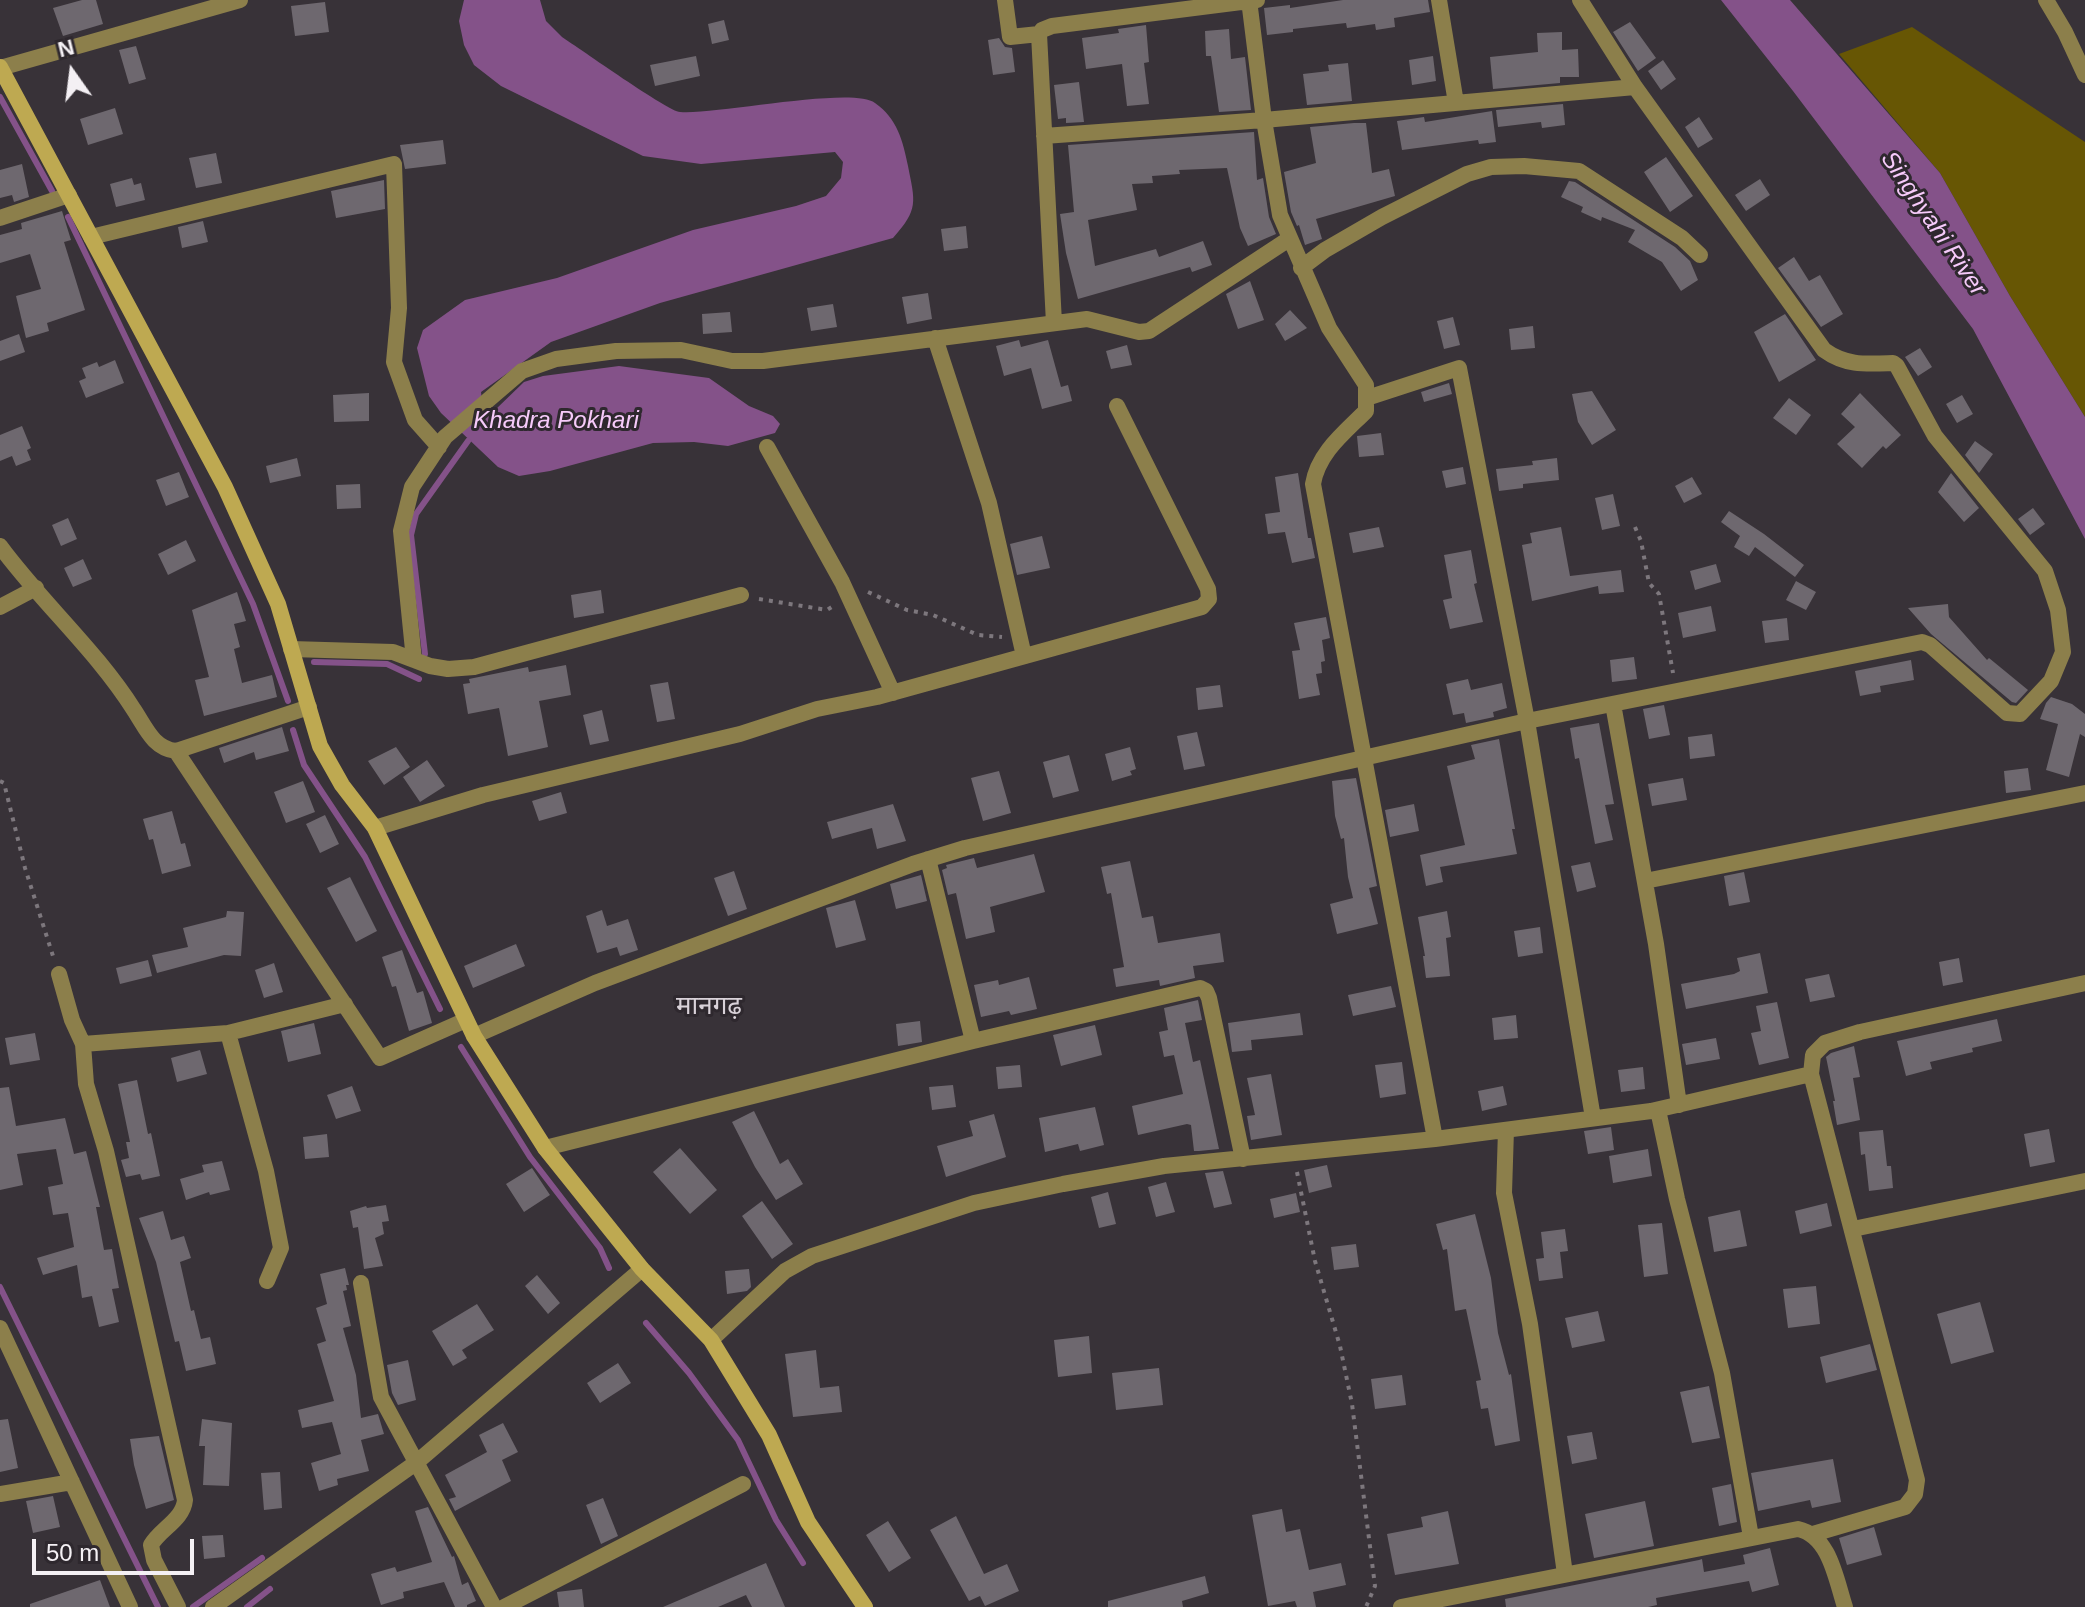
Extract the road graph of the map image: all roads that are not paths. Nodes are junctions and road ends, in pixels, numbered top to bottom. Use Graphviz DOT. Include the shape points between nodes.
graph roads {
  1 [pos="240,0"];
  2 [pos="1005,0"];
  3 [pos="1250,0"];
  4 [pos="1257,0"];
  5 [pos="1439,0"];
  6 [pos="1580,0"];
  7 [pos="2046,0"];
  8 [pos="1039,34"];
  9 [pos="0,67"];
  10 [pos="2085,75"];
  11 [pos="1635,87"];
  12 [pos="1456,103"];
  13 [pos="1264,120"];
  14 [pos="1044,136"];
  15 [pos="69,195"];
  16 [pos="0,218"];
  17 [pos="91,237"];
  18 [pos="1289,239"];
  19 [pos="1700,255"];
  20 [pos="1301,268"];
  21 [pos="1054,323"];
  22 [pos="935,338"];
  23 [pos="1367,398"];
  24 [pos="1117,406"];
  25 [pos="442,442"];
  26 [pos="767,447"];
  27 [pos="0,546"];
  28 [pos="36,588"];
  29 [pos="741,595"];
  30 [pos="0,607"];
  31 [pos="291,649"];
  32 [pos="1024,656"];
  33 [pos="414,660"];
  34 [pos="893,693"];
  35 [pos="1613,704"];
  36 [pos="309,707"];
  37 [pos="1527,721"];
  38 [pos="176,751"];
  39 [pos="1366,757"];
  40 [pos="2085,793"];
  41 [pos="375,828"];
  42 [pos="928,859"];
  43 [pos="1645,881"];
  44 [pos="59,974"];
  45 [pos="2085,983"];
  46 [pos="345,1004"];
  47 [pos="466,1020"];
  48 [pos="228,1033"];
  49 [pos="474,1036"];
  50 [pos="973,1041"];
  51 [pos="83,1044"];
  52 [pos="1811,1074"];
  53 [pos="1679,1105"];
  54 [pos="1658,1110"];
  55 [pos="1593,1118"];
  56 [pos="1506,1130"];
  57 [pos="1435,1139"];
  58 [pos="545,1148"];
  59 [pos="1243,1159"];
  60 [pos="2085,1181"];
  61 [pos="1853,1229"];
  62 [pos="642,1269"];
  63 [pos="267,1281"];
  64 [pos="361,1283"];
  65 [pos="0,1328"];
  66 [pos="711,1340"];
  67 [pos="417,1462"];
  68 [pos="72,1482"];
  69 [pos="743,1484"];
  70 [pos="0,1494"];
  71 [pos="1813,1534"];
  72 [pos="1751,1537"];
  73 [pos="1565,1574"];
  74 [pos="1449,1602"];
  75 [pos="130,1607"];
  76 [pos="178,1607"];
  77 [pos="213,1607"];
  78 [pos="494,1607"];
  79 [pos="504,1607"];
  80 [pos="865,1607"];
  81 [pos="1401,1607"];
  82 [pos="1845,1607"];
  1 -- 9 [label="street"];
  2 -- 8 [label="street" via="1010,37"];
  3 -- 4 [label="street"];
  3 -- 8 [label="street" via="1052,26"];
  3 -- 13 [label="street"];
  5 -- 12 [label="street"];
  6 -- 11 [label="street"];
  7 -- 10 [label="street"];
  8 -- 14 [label="street"];
  9 -- 15 [label="street"];
  11 -- 12 [label="street"];
  11 -- 35 [label="street" via="1824,350 1853,364 1897,366 1935,436 2045,571 2058,610 2063,652 2051,681 2016,715 1922,642"];
  12 -- 13 [label="street"];
  13 -- 14 [label="street"];
  13 -- 18 [label="street"];
  14 -- 21 [label="street"];
  15 -- 16 [label="street"];
  15 -- 17 [label="street"];
  17 -- 25 [label="street" via="394,164 399,308 394,362 415,420"];
  17 -- 31 [label="street" via="225,487 278,604"];
  18 -- 20 [label="street"];
  18 -- 21 [label="street" via="1149,331 1087,319"];
  19 -- 20 [label="street" via="1579,171 1491,167 1382,217"];
  20 -- 23 [label="street" via="1329,328 1366,385"];
  21 -- 22 [label="street"];
  22 -- 25 [label="street" via="763,361 732,361 681,350 556,359 522,371"];
  22 -- 32 [label="street" via="989,503"];
  23 -- 37 [label="street" via="1459,368"];
  23 -- 39 [label="street" via="1366,411 1322,456 1313,484"];
  24 -- 32 [label="street" via="1209,599 1202,607"];
  25 -- 33 [label="street" via="412,487 401,531"];
  26 -- 34 [label="street" via="848,596"];
  27 -- 28 [label="street"];
  28 -- 30 [label="street"];
  28 -- 38 [label="street" via="112,675 154,742"];
  29 -- 33 [label="street" via="474,667 448,669"];
  31 -- 33 [label="street" via="393,652"];
  31 -- 36 [label="street"];
  32 -- 34 [label="street"];
  34 -- 41 [label="street" via="483,795"];
  35 -- 37 [label="street"];
  35 -- 43 [label="street"];
  36 -- 38 [label="street"];
  36 -- 41 [label="street" via="320,746"];
  37 -- 39 [label="street"];
  37 -- 55 [label="street"];
  38 -- 46 [label="street"];
  39 -- 42 [label="street"];
  39 -- 57 [label="street"];
  40 -- 43 [label="street"];
  41 -- 47 [label="street"];
  42 -- 49 [label="street" via="595,983"];
  42 -- 50 [label="street"];
  43 -- 53 [label="street"];
  44 -- 51 [label="street"];
  45 -- 52 [label="street" via="1825,1043 1813,1055"];
  46 -- 47 [label="street" via="380,1058"];
  46 -- 48 [label="street"];
  47 -- 49 [label="street"];
  48 -- 51 [label="street"];
  48 -- 63 [label="street" via="281,1248"];
  49 -- 58 [label="street"];
  50 -- 58 [label="street"];
  50 -- 59 [label="street" via="1203,989"];
  51 -- 76 [label="street" via="86,1084 185,1500 178,1516 151,1545"];
  52 -- 53 [label="street"];
  52 -- 61 [label="street"];
  53 -- 54 [label="street"];
  54 -- 55 [label="street"];
  54 -- 72 [label="street" via="1722,1373"];
  55 -- 56 [label="street"];
  56 -- 57 [label="street"];
  56 -- 73 [label="street" via="1504,1193 1530,1324"];
  57 -- 59 [label="street"];
  58 -- 62 [label="street"];
  59 -- 66 [label="street" via="1164,1166 974,1203 825,1251 785,1271"];
  60 -- 61 [label="street"];
  61 -- 71 [label="street" via="1917,1480 1905,1507"];
  62 -- 66 [label="street"];
  62 -- 67 [label="street"];
  64 -- 67 [label="street" via="381,1397"];
  65 -- 68 [label="street"];
  66 -- 80 [label="street" via="769,1435 808,1522"];
  67 -- 77 [label="street"];
  67 -- 78 [label="street"];
  68 -- 70 [label="street"];
  68 -- 75 [label="street"];
  69 -- 79 [label="street"];
  71 -- 72 [label="street" via="1798,1529"];
  71 -- 82 [label="street" via="1825,1551"];
  72 -- 73 [label="street"];
  73 -- 74 [label="street"];
  74 -- 81 [label="street"];
}
